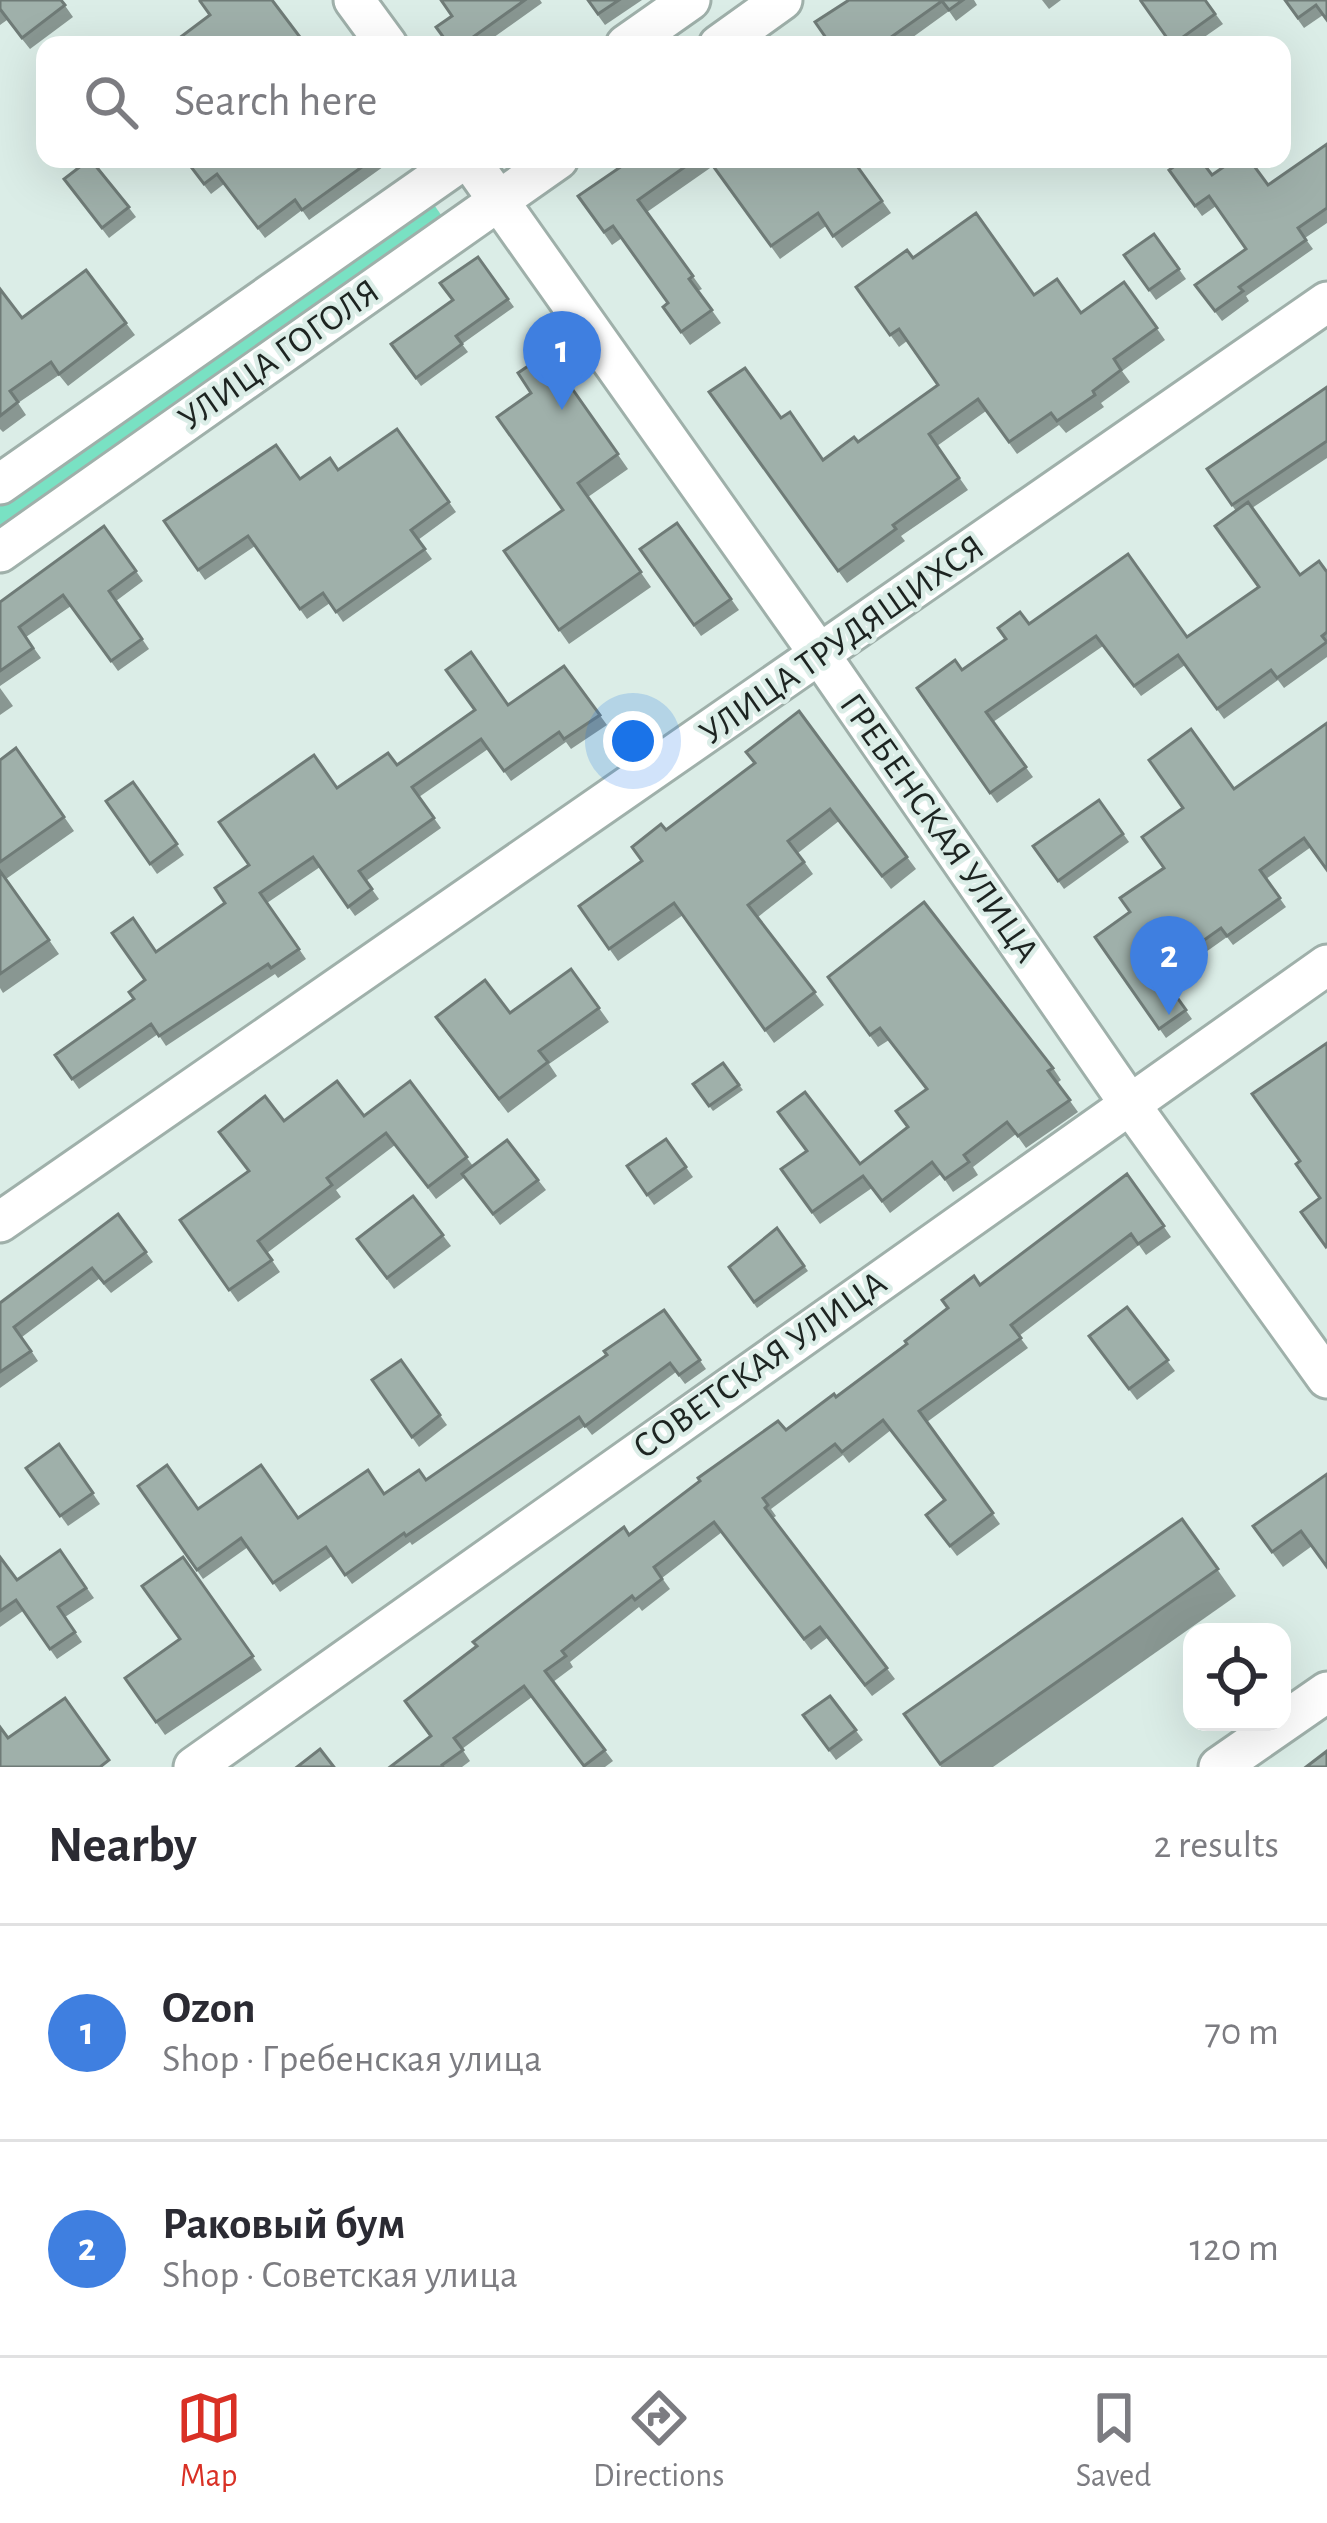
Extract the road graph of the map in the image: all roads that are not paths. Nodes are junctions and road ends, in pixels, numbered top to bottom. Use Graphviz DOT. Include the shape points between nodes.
graph roads {
  1 [pos="354,0"];
  2 [pos="690,0"];
  3 [pos="782,0"];
  4 [pos="380,36"];
  5 [pos="639,36"];
  6 [pos="731,36"];
  7 [pos="454,168"];
  8 [pos="474,168"];
  9 [pos="546,168"];
  10 [pos="499,202"];
  11 [pos="1327,302"];
  12 [pos="0,484"];
  13 [pos="0,552"];
  14 [pos="820,655"];
  15 [pos="1327,965"];
  16 [pos="1129,1103"];
  17 [pos="0,1222"];
  18 [pos="1327,1378"];
  19 [pos="1327,1692"];
  20 [pos="194,1767"];
  21 [pos="1220,1767"];
  1 -- 4 [label="street"];
  2 -- 5 [label="street"];
  3 -- 6 [label="street"];
  7 -- 12 [label="street, УЛИЦА ГОГОЛЯ"];
  8 -- 10 [label="street, ГРЕБЕНСКАЯ УЛИЦА"];
  9 -- 10 [label="street, УЛИЦА ГОГОЛЯ"];
  10 -- 13 [label="street, УЛИЦА ГОГОЛЯ"];
  10 -- 14 [label="street, ГРЕБЕНСКАЯ УЛИЦА"];
  11 -- 14 [label="street, УЛИЦА ТРУДЯЩИХСЯ"];
  14 -- 16 [label="street, ГРЕБЕНСКАЯ УЛИЦА"];
  14 -- 17 [label="street, УЛИЦА ТРУДЯЩИХСЯ"];
  15 -- 16 [label="street, СОВЕТСКАЯ УЛИЦА"];
  16 -- 18 [label="street, ГРЕБЕНСКАЯ УЛИЦА"];
  16 -- 20 [label="street, СОВЕТСКАЯ УЛИЦА"];
  19 -- 21 [label="street"];
}
